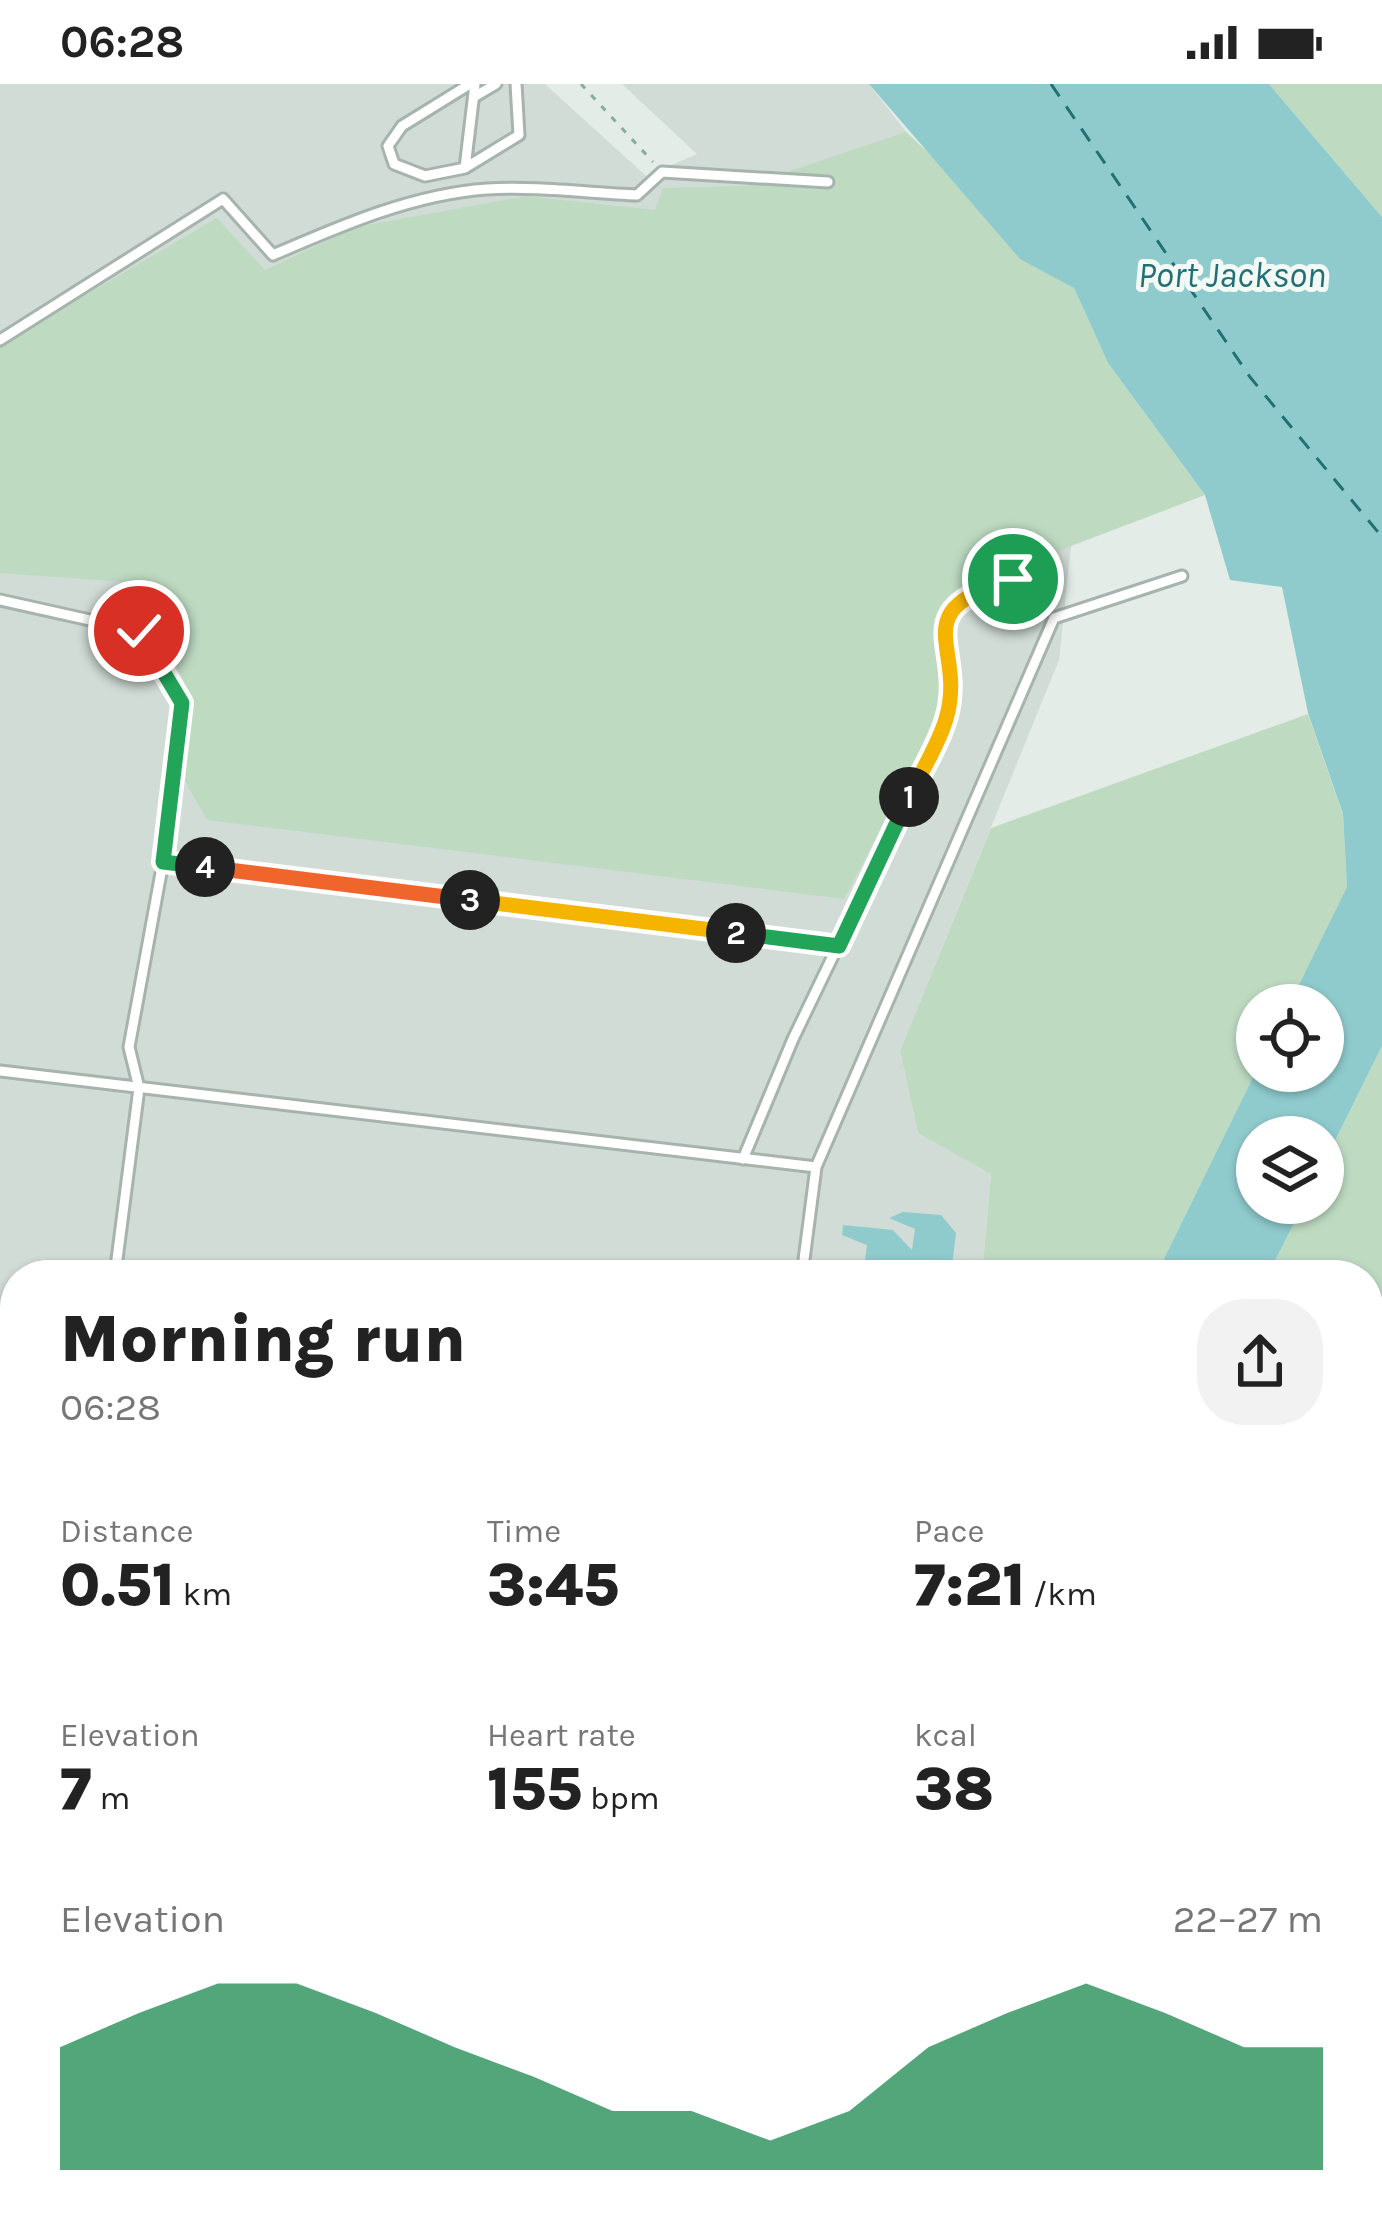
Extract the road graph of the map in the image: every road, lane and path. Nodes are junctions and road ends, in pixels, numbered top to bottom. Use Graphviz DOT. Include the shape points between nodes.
graph roads {
  1 [pos="473,84"];
  2 [pos="496,84"];
  3 [pos="516,84"];
  4 [pos="581,84"];
  5 [pos="474,97"];
  6 [pos="465,168"];
  7 [pos="662,172"];
  8 [pos="828,182"];
  9 [pos="0,340"];
  10 [pos="1182,576"];
  11 [pos="1013,579"];
  12 [pos="0,600"];
  13 [pos="163,862"];
  14 [pos="839,946"];
  15 [pos="0,1072"];
  16 [pos="139,1088"];
  17 [pos="743,1159"];
  18 [pos="816,1168"];
  19 [pos="117,1260"];
  20 [pos="804,1260"];
  1 -- 5 [label="lane"];
  1 -- 6 [label="lane" via="402,126 388,146 394,164 413,175"];
  2 -- 5 [label="lane"];
  3 -- 6 [label="lane" via="519,135"];
  4 -- 7 [label="path"];
  5 -- 6 [label="lane"];
  7 -- 8 [label="lane"];
  7 -- 9 [label="lane" via="637,195 487,189 419,202 273,255 223,199"];
  10 -- 18 [label="lane" via="1054,618"];
  11 -- 14 [label="lane" via="954,607 945,630 946,721"];
  12 -- 13 [label="lane" via="139,631 182,703"];
  13 -- 14 [label="lane"];
  13 -- 16 [label="lane" via="129,1047"];
  14 -- 17 [label="lane"];
  15 -- 16 [label="lane"];
  16 -- 17 [label="lane"];
  16 -- 19 [label="lane"];
  17 -- 18 [label="lane"];
  18 -- 20 [label="lane"];
}
